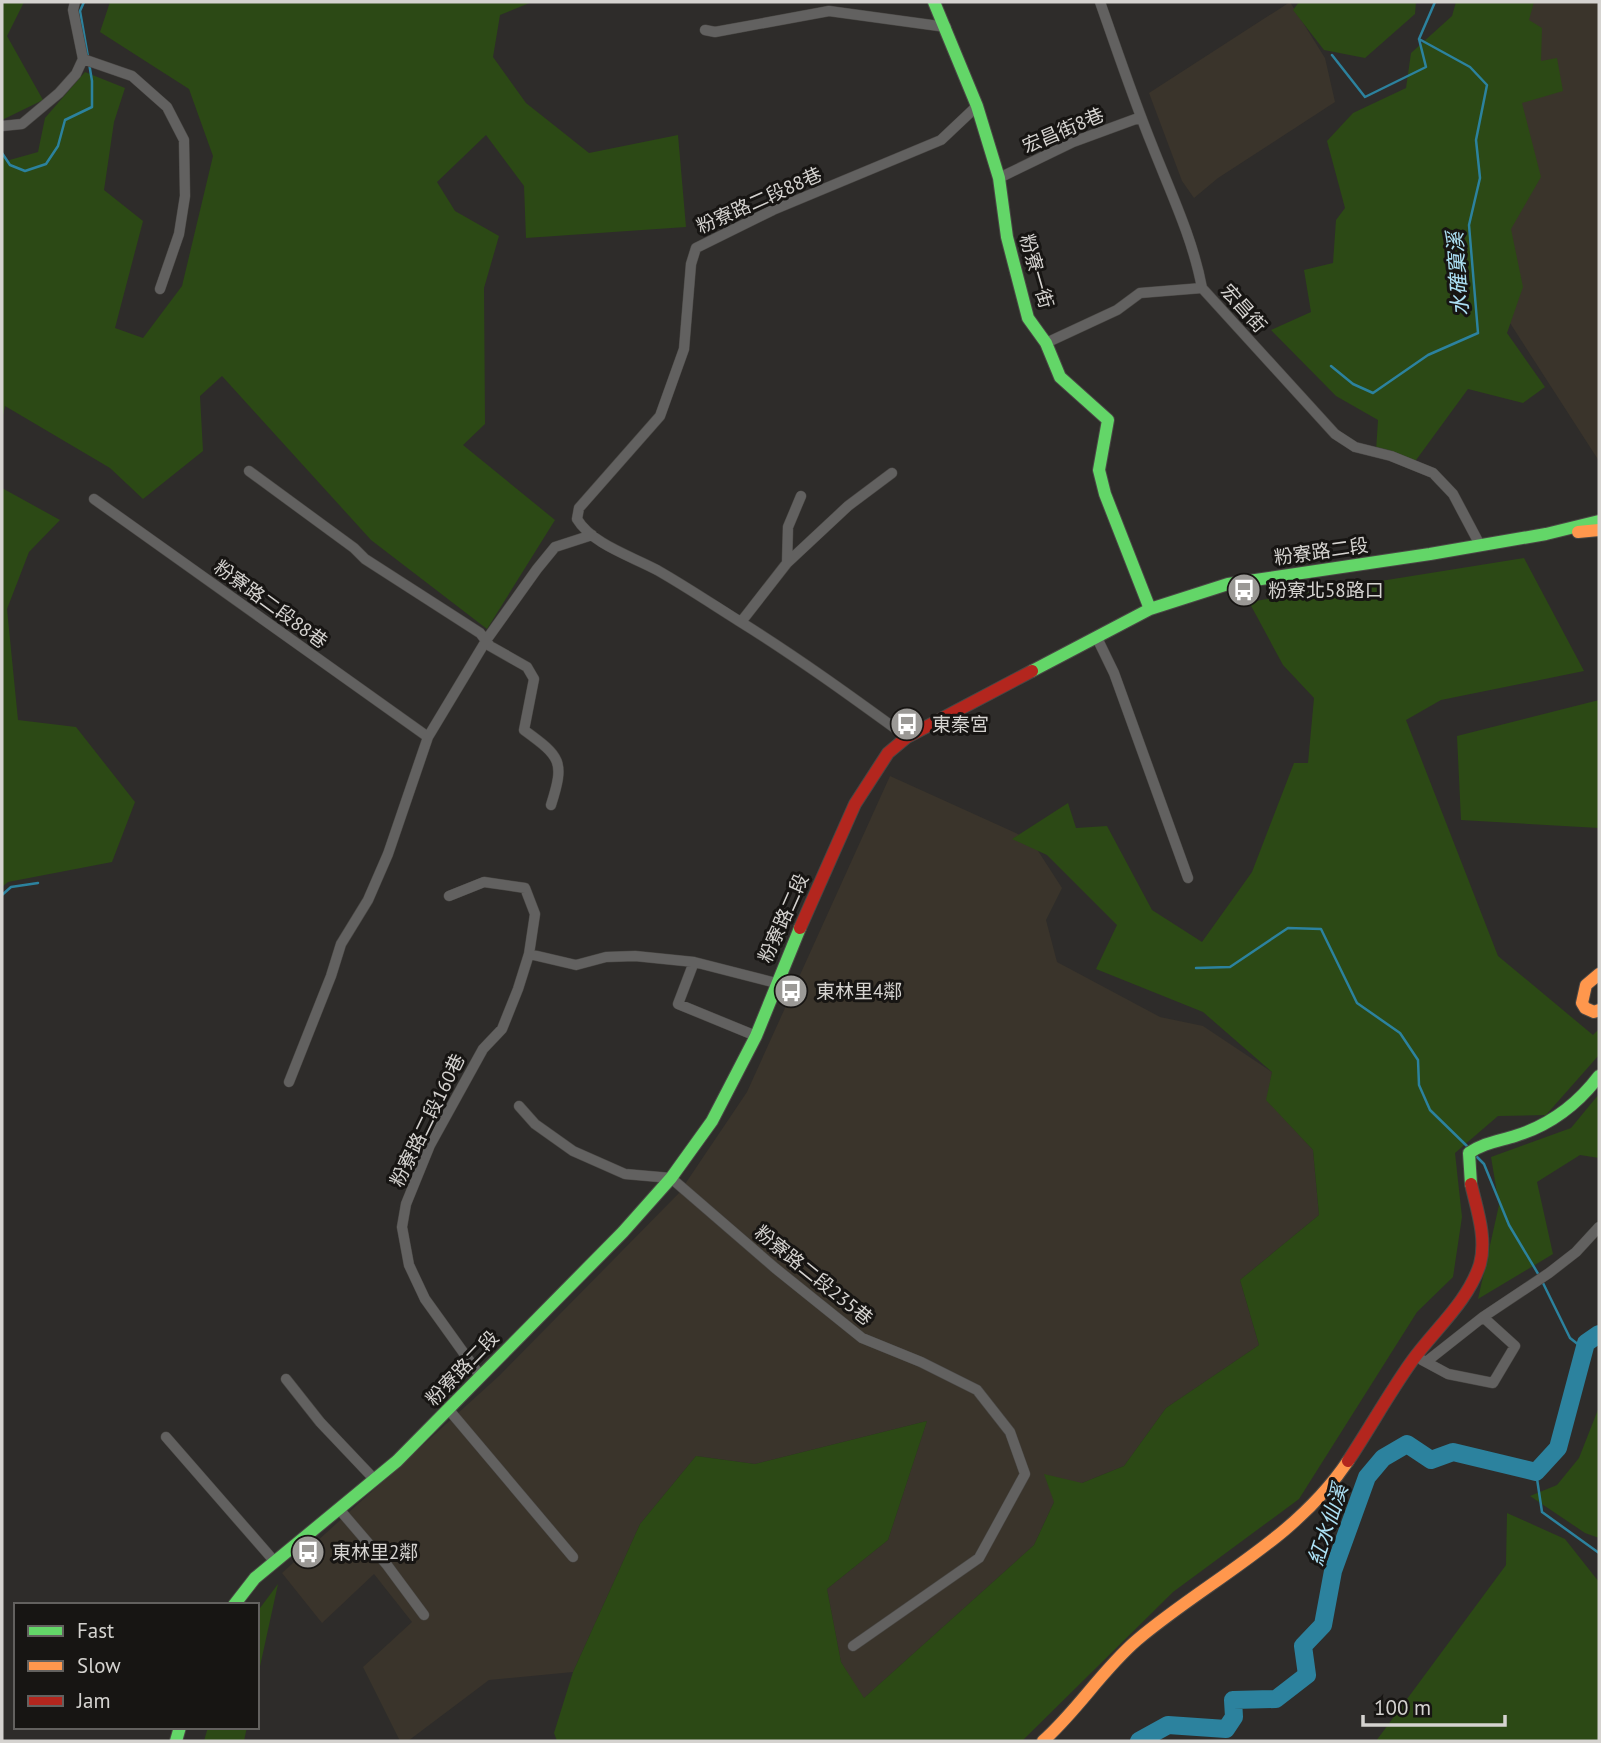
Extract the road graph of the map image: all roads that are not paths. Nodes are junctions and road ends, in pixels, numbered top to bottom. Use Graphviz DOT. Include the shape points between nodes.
graph roads {
  1 [pos="75,2"];
  2 [pos="934,2"];
  3 [pos="1100,2"];
  4 [pos="946,27"];
  5 [pos="705,30"];
  6 [pos="83,59"];
  7 [pos="977,106"];
  8 [pos="1141,117"];
  9 [pos="2,126"];
  10 [pos="999,178"];
  11 [pos="1202,288"];
  12 [pos="160,289"];
  13 [pos="1046,344"];
  14 [pos="249,471"];
  15 [pos="891,473"];
  16 [pos="801,496"];
  17 [pos="94,499"];
  18 [pos="1599,521"];
  19 [pos="1599,530"];
  20 [pos="1546,534"];
  21 [pos="592,535"];
  22 [pos="1480,545"];
  23 [pos="787,563"];
  24 [pos="1150,609"];
  25 [pos="741,622"];
  26 [pos="1097,638"];
  27 [pos="487,639"];
  28 [pos="428,737"];
  29 [pos="907,737"];
  30 [pos="551,805"];
  31 [pos="1188,878"];
  32 [pos="449,896"];
  33 [pos="529,954"];
  34 [pos="694,962"];
  35 [pos="1599,974"];
  36 [pos="776,983"];
  37 [pos="1599,1010"];
  38 [pos="756,1036"];
  39 [pos="1599,1076"];
  40 [pos="289,1082"];
  41 [pos="520,1106"];
  42 [pos="671,1178"];
  43 [pos="1599,1227"];
  44 [pos="1483,1317"];
  45 [pos="1421,1359"];
  46 [pos="481,1377"];
  47 [pos="286,1379"];
  48 [pos="449,1410"];
  49 [pos="166,1437"];
  50 [pos="375,1480"];
  51 [pos="339,1509"];
  52 [pos="572,1557"];
  53 [pos="275,1562"];
  54 [pos="236,1603"];
  55 [pos="424,1615"];
  56 [pos="853,1646"];
  57 [pos="1042,1741"];
  1 -- 6 [label="street"];
  2 -- 4 [label="main road, 粉寮一街"];
  3 -- 8 [label="street, 宏昌街"];
  4 -- 5 [label="street" via="829,11"];
  4 -- 7 [label="main road, 粉寮一街"];
  6 -- 9 [label="street" via="59,93 22,124"];
  6 -- 12 [label="street" via="132,76 167,107 184,140 185,196 179,234"];
  7 -- 10 [label="main road, 粉寮一街"];
  7 -- 21 [label="street, 粉寮路二段88巷" via="941,139 696,248 677,373 660,416 579,508 576,519"];
  8 -- 10 [label="street, 宏昌街8巷" via="1073,142"];
  8 -- 11 [label="street, 宏昌街"];
  10 -- 13 [label="main road, 粉寮一街" via="1007,237 1028,318"];
  11 -- 13 [label="street" via="1140,293 1117,310"];
  11 -- 22 [label="street, 宏昌街" via="1335,434 1355,447 1433,473 1453,494"];
  13 -- 24 [label="main road, 粉寮一街" via="1060,377 1108,420 1099,471"];
  14 -- 27 [label="street" via="365,559"];
  15 -- 23 [label="street"];
  16 -- 23 [label="street" via="788,527"];
  17 -- 28 [label="street, 粉寮路二段88巷"];
  18 -- 20 [label="main road, 粉寮路二段"];
  19 -- 20 [label="main road, 粉寮路二段"];
  20 -- 22 [label="main road, 粉寮路二段"];
  21 -- 25 [label="street"];
  21 -- 27 [label="street" via="555,547"];
  22 -- 24 [label="main road, 粉寮路二段" via="1228,584"];
  23 -- 25 [label="street"];
  24 -- 26 [label="main road, 粉寮路二段"];
  25 -- 29 [label="street"];
  26 -- 29 [label="main road, 粉寮路二段"];
  26 -- 31 [label="street"];
  27 -- 28 [label="street"];
  27 -- 30 [label="street" via="490,646 527,667 534,679 524,730 549,749 560,767"];
  28 -- 40 [label="street" via="388,853 368,900 341,944"];
  29 -- 36 [label="main road, 粉寮路二段" via="888,753 855,804"];
  32 -- 33 [label="street, 粉寮路二段160巷" via="484,882 525,888 535,914"];
  33 -- 34 [label="street" via="576,965 635,956"];
  33 -- 46 [label="street, 粉寮路二段160巷" via="502,1029 483,1049 430,1145 406,1204 402,1227 410,1265 425,1299"];
  34 -- 36 [label="street"];
  34 -- 38 [label="street" via="678,1004"];
  35 -- 37 [label="main road" via="1586,985 1582,1003 1585,1009"];
  36 -- 38 [label="main road, 粉寮路二段"];
  38 -- 42 [label="main road, 粉寮路二段" via="712,1121"];
  39 -- 45 [label="main road" via="1570,1111 1556,1120 1473,1150 1468,1168 1482,1222 1480,1263"];
  41 -- 42 [label="street" via="573,1151 625,1174"];
  42 -- 46 [label="main road, 粉寮路二段"];
  42 -- 56 [label="street, 粉寮路二段235巷" via="862,1338 977,1390 1010,1433 1025,1474 979,1558"];
  43 -- 44 [label="street" via="1549,1273"];
  44 -- 45 [label="street"];
  44 -- 45 [label="street" via="1515,1346 1493,1383 1448,1374"];
  45 -- 57 [label="main road" via="1316,1502 1251,1559 1135,1642 1064,1724"];
  46 -- 48 [label="main road, 粉寮路二段"];
  47 -- 50 [label="street"];
  48 -- 50 [label="main road, 粉寮路二段"];
  48 -- 52 [label="street"];
  49 -- 53 [label="street"];
  50 -- 51 [label="main road, 粉寮路二段"];
  51 -- 53 [label="main road, 粉寮路二段"];
  51 -- 55 [label="street"];
  53 -- 54 [label="main road, 粉寮路二段"];
}
